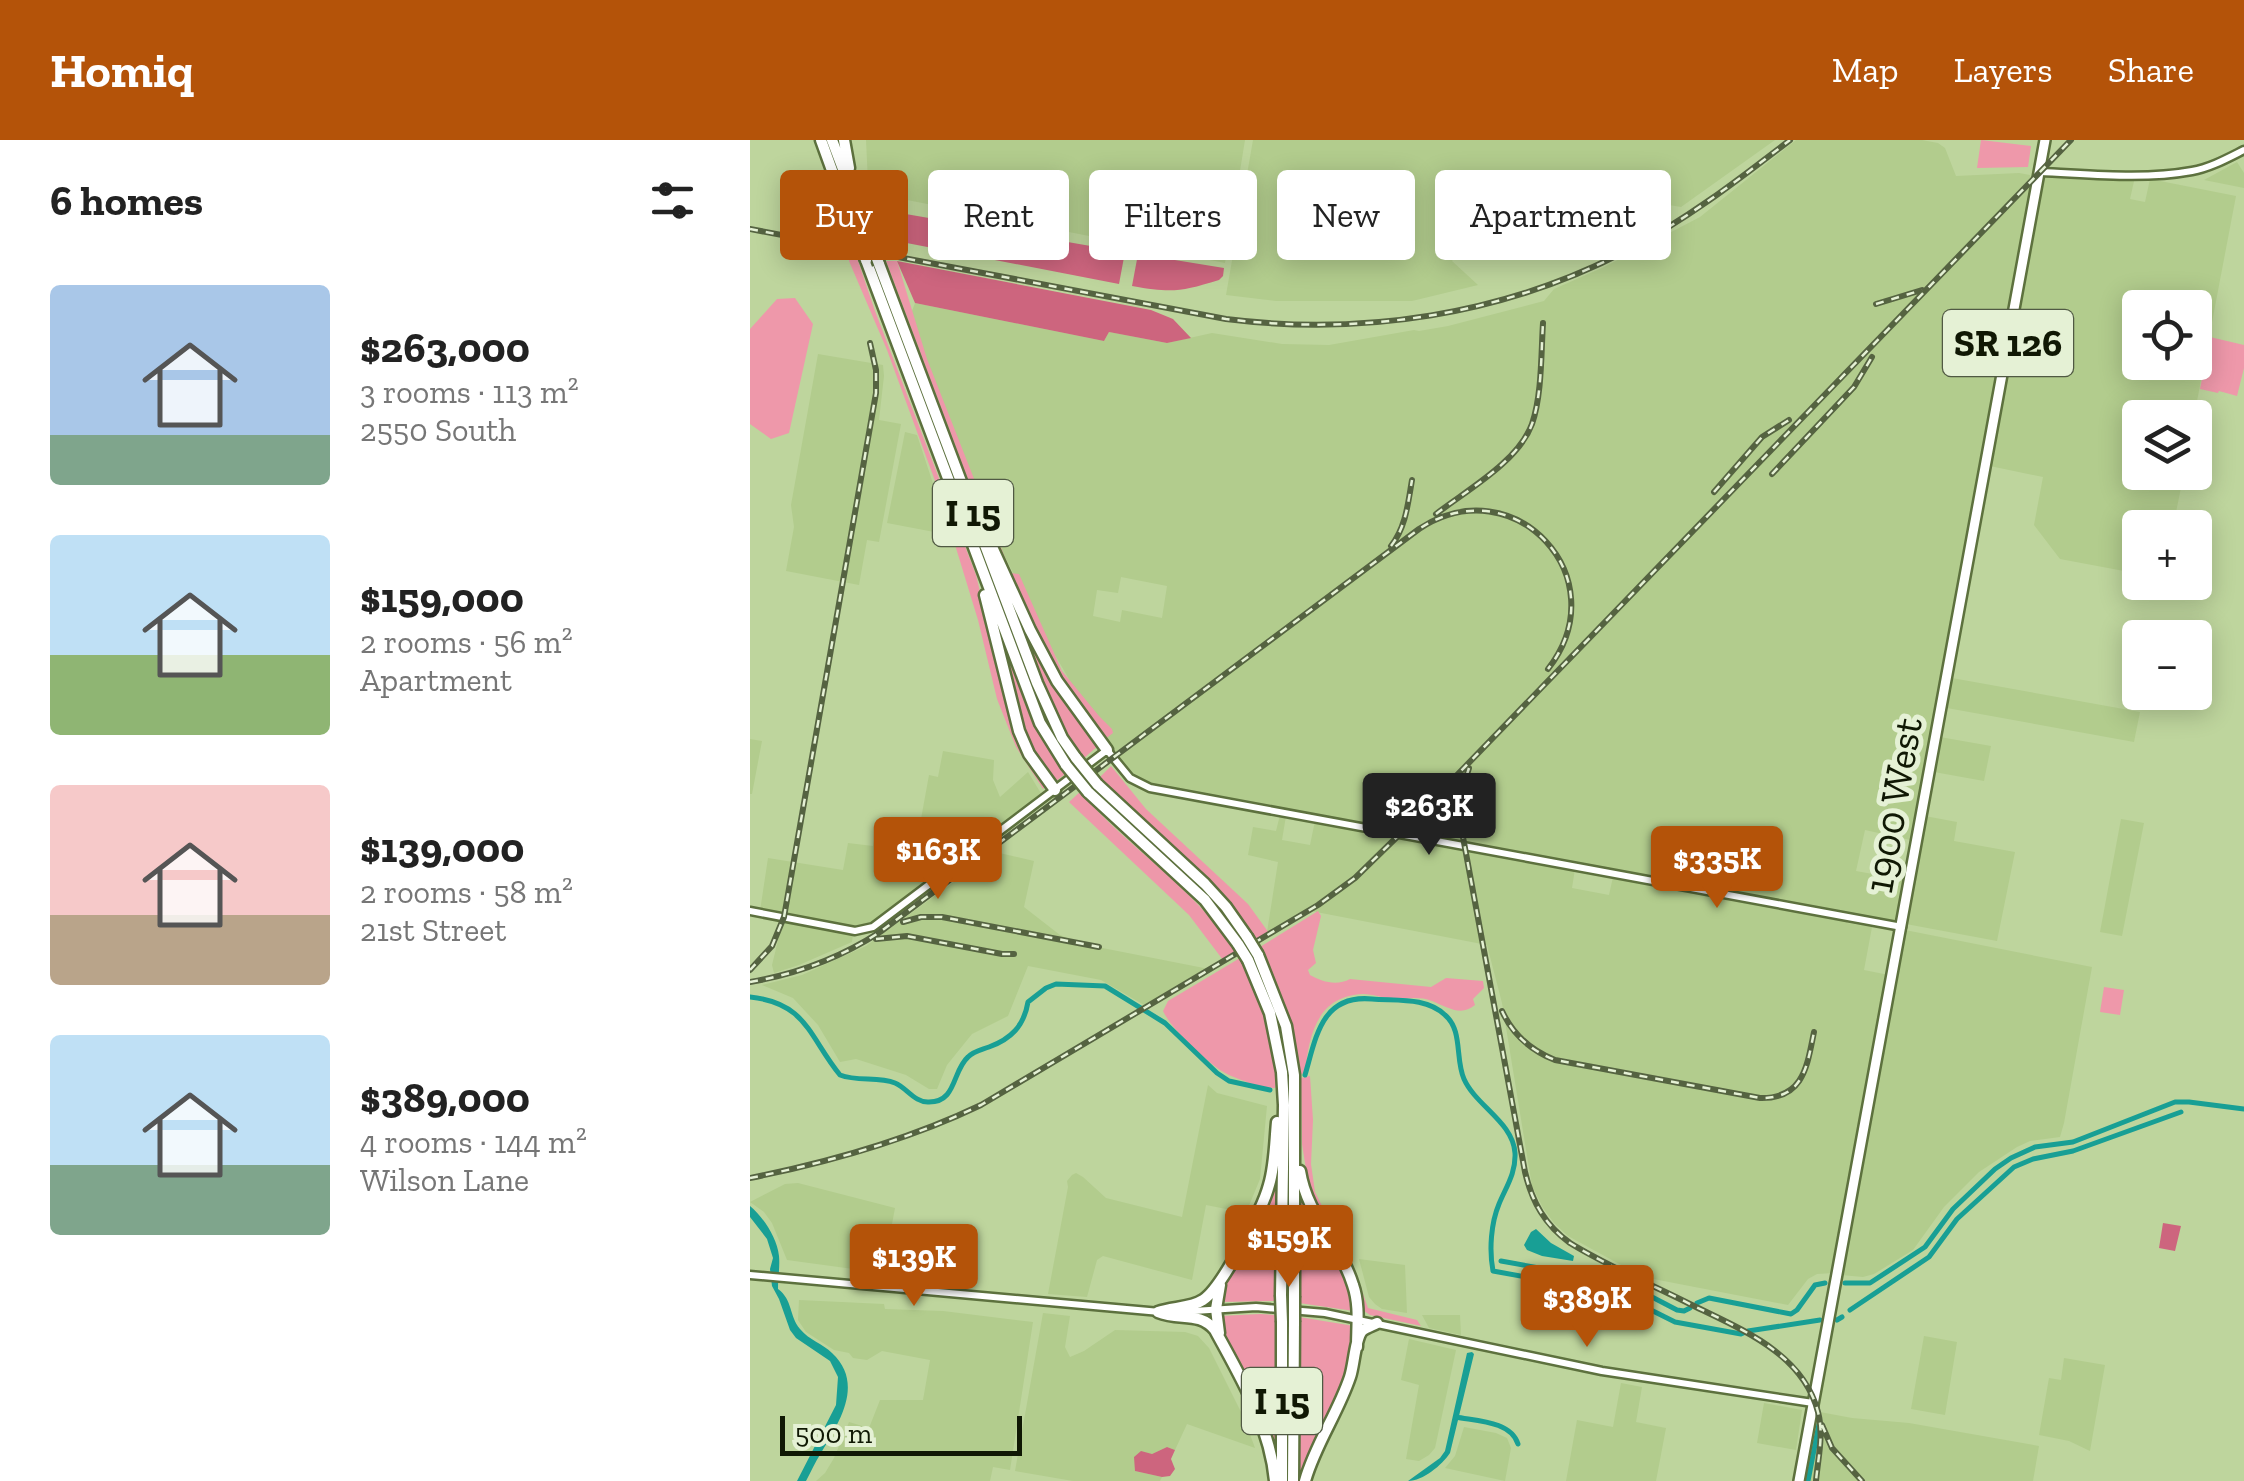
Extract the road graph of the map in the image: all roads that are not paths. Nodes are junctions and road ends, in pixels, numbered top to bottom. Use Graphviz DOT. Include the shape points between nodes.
graph roads {
  1 [pos="821,140"];
  2 [pos="832,140"];
  3 [pos="844,140"];
  4 [pos="2045,140"];
  5 [pos="2244,150"];
  6 [pos="834,170"];
  7 [pos="844,170"];
  8 [pos="849,170"];
  9 [pos="2040,172"];
  10 [pos="866,260"];
  11 [pos="878,260"];
  12 [pos="959,474"];
  13 [pos="947,480"];
  14 [pos="1107,750"];
  15 [pos="1071,761"];
  16 [pos="1055,790"];
  17 [pos="750,910"];
  18 [pos="1902,927"];
  19 [pos="1253,958"];
  20 [pos="1282,1072"];
  21 [pos="1295,1110"];
  22 [pos="1224,1273"];
  23 [pos="750,1275"];
  24 [pos="1216,1309"];
  25 [pos="1158,1312"];
  26 [pos="1358,1320"];
  27 [pos="1288,1322"];
  28 [pos="1377,1324"];
  29 [pos="1220,1338"];
  30 [pos="1357,1347"];
  31 [pos="1812,1403"];
  32 [pos="1278,1481"];
  33 [pos="1293,1481"];
  34 [pos="1305,1481"];
  35 [pos="1799,1481"];
  1 -- 6 [label="highway, I 15"];
  2 -- 7 [label="highway, I 15"];
  3 -- 8 [label="highway"];
  4 -- 9 [label="main road, 1900 West / SR 126"];
  5 -- 9 [label="main road" via="2193,171"];
  9 -- 18 [label="main road, 1900 West / SR 126"];
  10 -- 13 [label="highway, I 15, bridge"];
  11 -- 12 [label="highway, I 15, bridge"];
  12 -- 14 [label="highway" via="1057,681"];
  12 -- 15 [label="highway, I 15"];
  13 -- 15 [label="highway, I 15" via="1040,723"];
  13 -- 16 [label="highway" via="987,598 1018,731"];
  14 -- 16 [label="main road"];
  14 -- 18 [label="main road" via="1130,778 1150,788"];
  15 -- 19 [label="highway, I 15, bridge" via="1093,788 1205,884 1226,907"];
  16 -- 17 [label="main road" via="873,927 854,931"];
  18 -- 31 [label="main road, 1900 West / SR 126"];
  19 -- 20 [label="highway, I 15"];
  19 -- 21 [label="highway, I 15" via="1286,1026"];
  20 -- 22 [label="highway" via="1268,1190"];
  20 -- 27 [label="highway, I 15, bridge" via="1281,1294"];
  21 -- 26 [label="highway" via="1304,1190 1352,1280"];
  21 -- 27 [label="highway, I 15, bridge" via="1294,1296"];
  22 -- 24 [label="highway"];
  22 -- 25 [label="highway" via="1202,1301"];
  23 -- 25 [label="main road"];
  24 -- 25 [label="main road"];
  24 -- 26 [label="main road" via="1288,1308"];
  24 -- 29 [label="highway"];
  25 -- 29 [label="highway" via="1204,1320"];
  26 -- 28 [label="main road"];
  26 -- 30 [label="highway"];
  27 -- 32 [label="highway, I 15"];
  27 -- 33 [label="highway, I 15"];
  28 -- 30 [label="highway" via="1362,1331"];
  28 -- 31 [label="main road" via="1602,1371"];
  29 -- 32 [label="highway" via="1263,1424"];
  30 -- 34 [label="highway" via="1346,1391"];
  31 -- 35 [label="main road, 1900 West / SR 126"];
}
